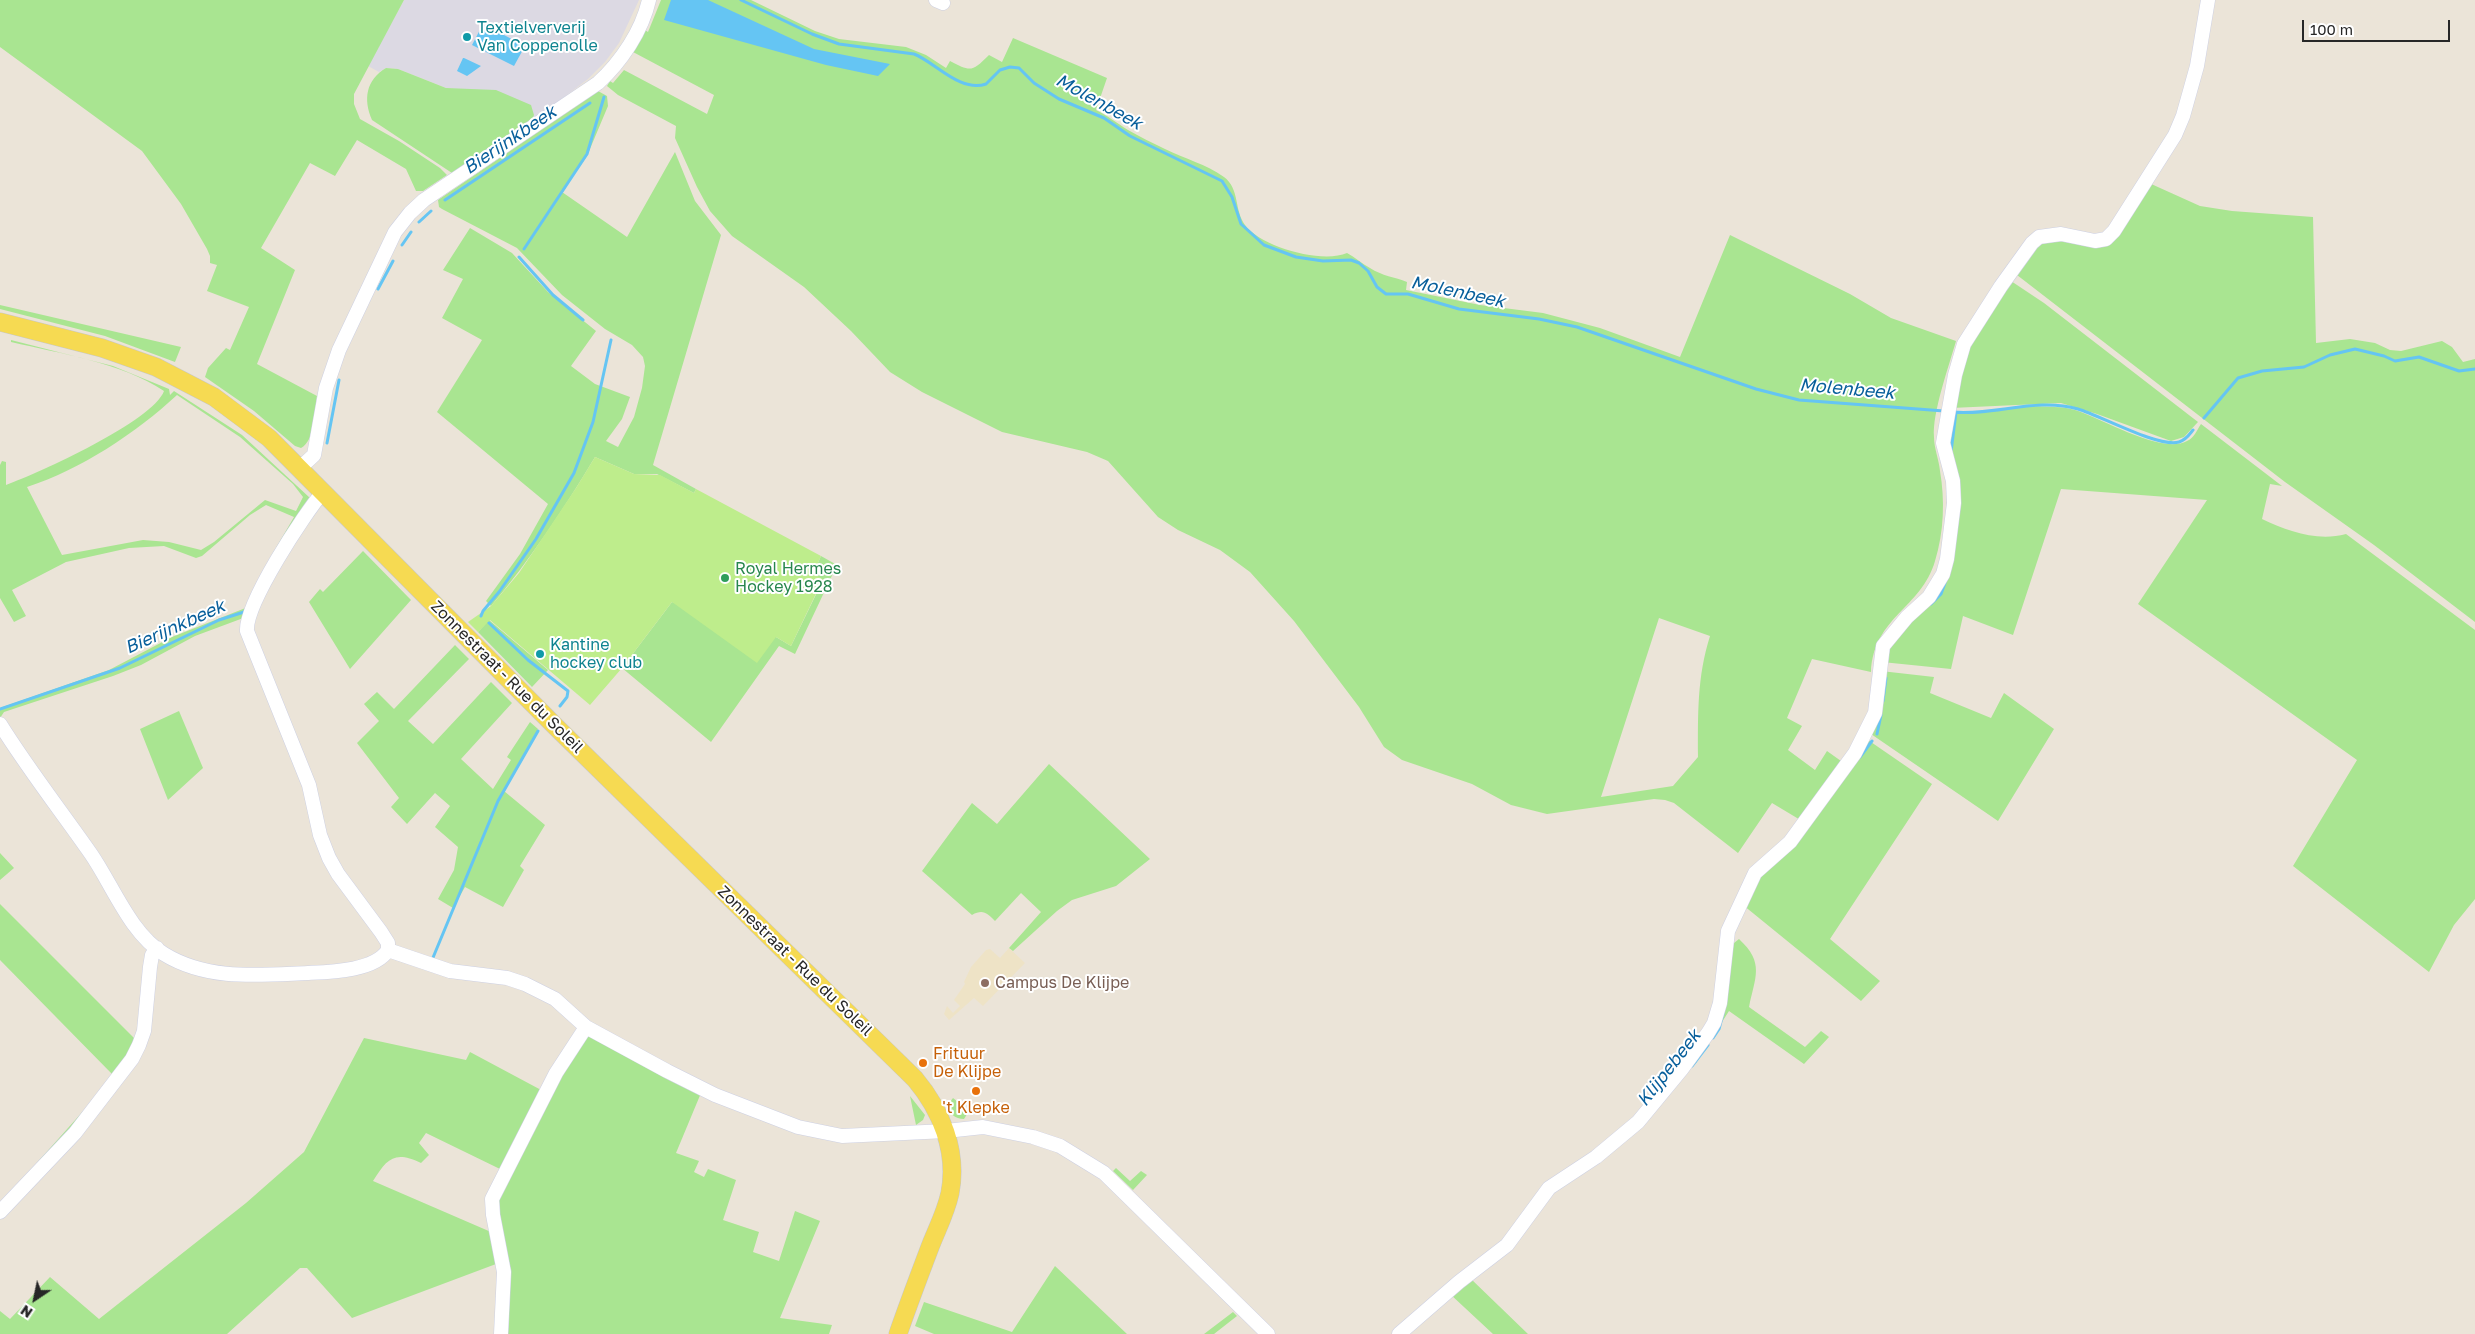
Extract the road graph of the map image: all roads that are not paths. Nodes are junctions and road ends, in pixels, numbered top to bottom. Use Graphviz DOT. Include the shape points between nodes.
graph roads {
  1 [pos="649,0"];
  2 [pos="2208,0"];
  3 [pos="0,322"];
  4 [pos="300,468"];
  5 [pos="323,492"];
  6 [pos="0,724"];
  7 [pos="156,948"];
  8 [pos="388,950"];
  9 [pos="586,1027"];
  10 [pos="946,1131"];
  11 [pos="0,1212"];
  12 [pos="501,1334"];
  13 [pos="898,1334"];
  14 [pos="1268,1334"];
  15 [pos="1399,1334"];
  1 -- 4 [label="street" via="629,46 598,83 424,200 402,222 333,364 314,455"];
  2 -- 15 [label="street" via="2197,66 2175,135 2119,223 2106,239 2098,241 2054,234 2040,237 2032,243 1964,344 1943,449 1953,482 1954,503 1943,574 1929,597 1883,646 1875,712 1855,753 1790,842 1755,874 1739,905 1725,942 1722,990 1714,1023 1638,1122 1596,1157 1549,1188 1506,1245"];
  3 -- 4 [label="main road, Zonnestraat - Rue du Soleil" via="120,353 177,376 249,422"];
  4 -- 5 [label="main road, Zonnestraat - Rue du Soleil"];
  5 -- 8 [label="street" via="269,576 248,616 247,631 309,785 320,835 329,858 381,932 388,943"];
  5 -- 10 [label="main road, Zonnestraat - Rue du Soleil" via="554,725 907,1070 932,1101"];
  6 -- 7 [label="street" via="93,857 128,916"];
  7 -- 8 [label="street" via="198,968 235,975 350,969 380,960"];
  7 -- 11 [label="street" via="150,967 146,1020 136,1052 83,1124"];
  8 -- 9 [label="street" via="450,972 507,978 525,984 555,999"];
  9 -- 10 [label="street" via="690,1083 798,1127 842,1136"];
  9 -- 12 [label="street" via="556,1073 492,1199 504,1272"];
  10 -- 13 [label="main road, Zonnestraat - Rue du Soleil" via="950,1192"];
  10 -- 14 [label="street" via="983,1127 1032,1137 1060,1146 1093,1166 1104,1173"];
}
